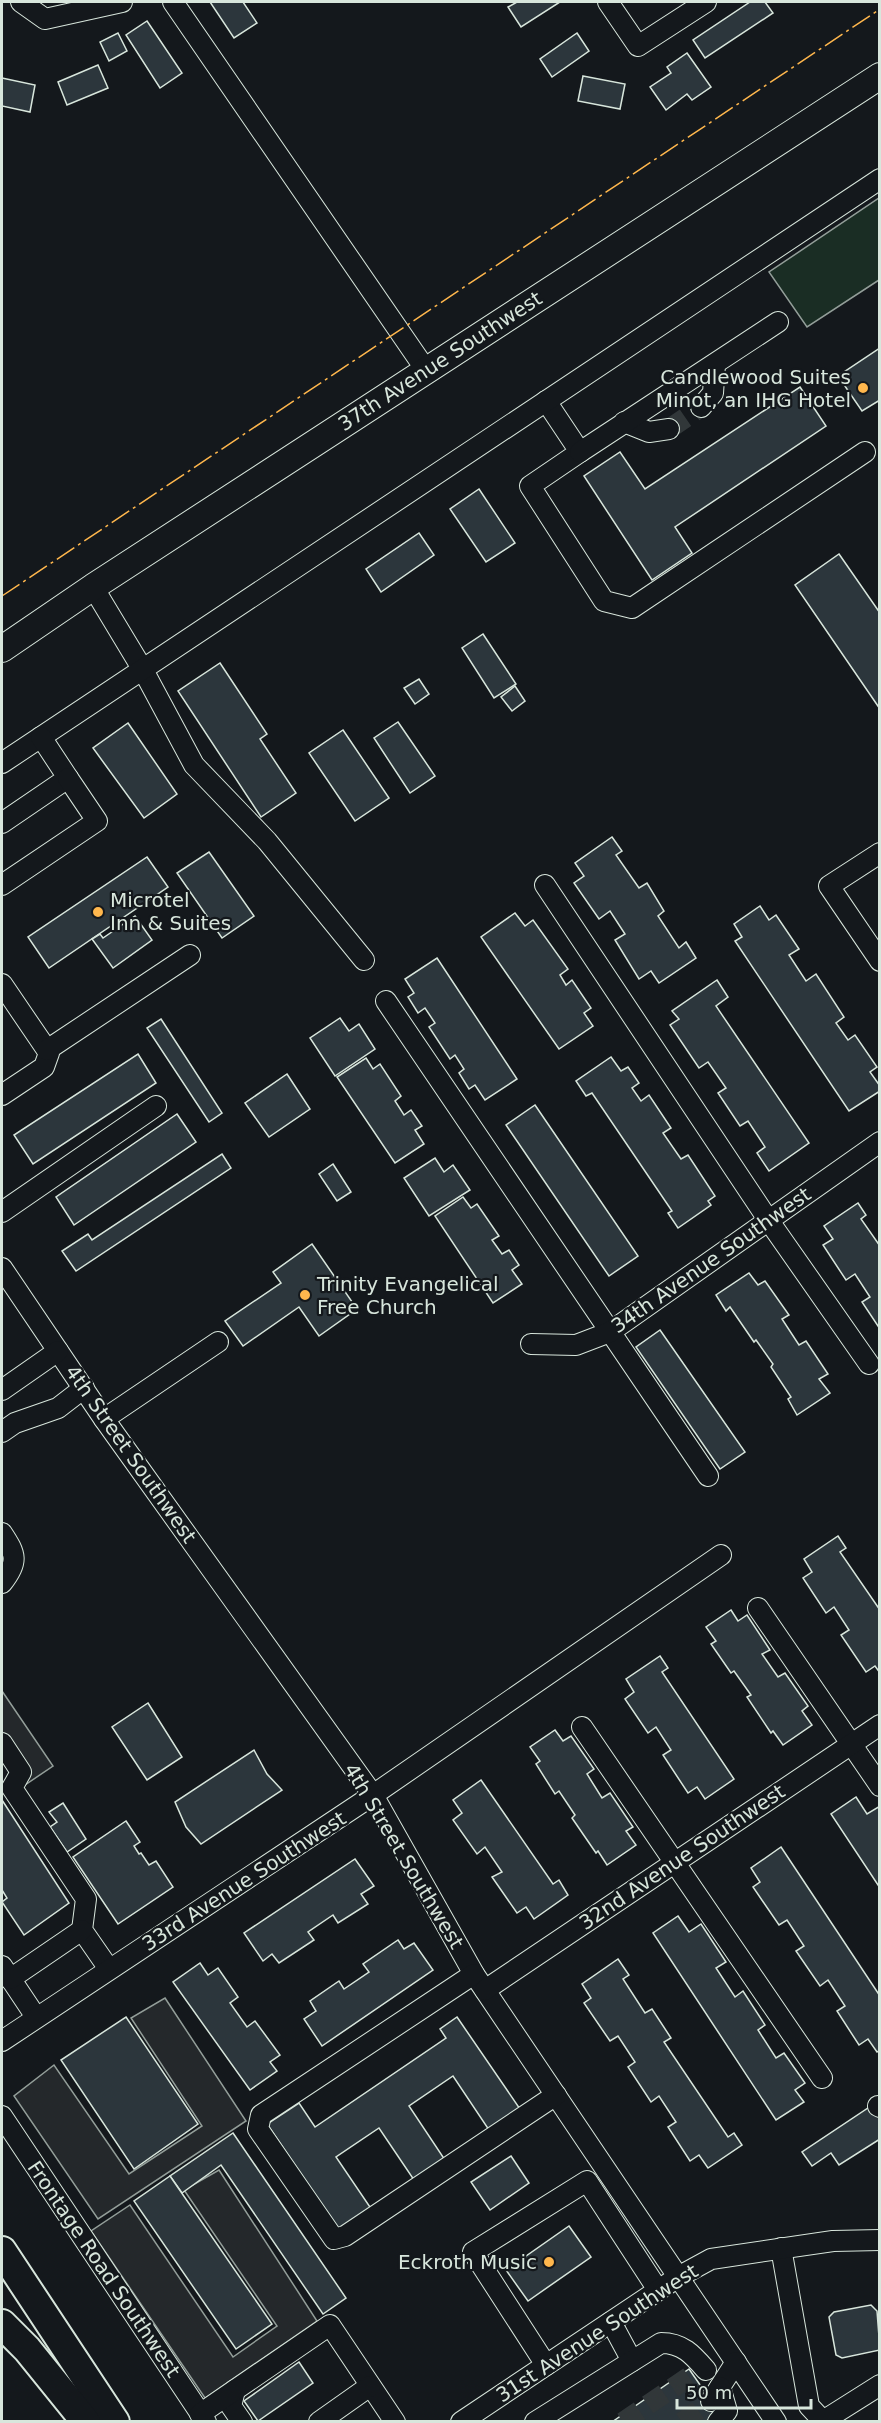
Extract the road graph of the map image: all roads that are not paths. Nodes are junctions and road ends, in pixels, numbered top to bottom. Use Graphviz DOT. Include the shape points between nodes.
graph roads {
  1 [pos="21,2"];
  2 [pos="122,2"];
  3 [pos="173,2"];
  4 [pos="608,2"];
  5 [pos="706,2"];
  6 [pos="879,76"];
  7 [pos="879,179"];
  8 [pos="778,322"];
  9 [pos="715,364"];
  10 [pos="426,370"];
  11 [pos="546,401"];
  12 [pos="701,407"];
  13 [pos="624,422"];
  14 [pos="669,429"];
  15 [pos="580,452"];
  16 [pos="865,452"];
  17 [pos="93,587"];
  18 [pos="2,649"];
  19 [pos="143,669"];
  20 [pos="41,737"];
  21 [pos="2,763"];
  22 [pos="68,778"];
  23 [pos="2,823"];
  24 [pos="879,853"];
  25 [pos="2,885"];
  26 [pos="545,885"];
  27 [pos="190,955"];
  28 [pos="364,960"];
  29 [pos="879,961"];
  30 [pos="2,984"];
  31 [pos="386,1001"];
  32 [pos="47,1050"];
  33 [pos="2,1095"];
  34 [pos="156,1106"];
  35 [pos="879,1142"];
  36 [pos="2,1212"];
  37 [pos="769,1221"];
  38 [pos="2,1268"];
  39 [pos="609,1332"];
  40 [pos="218,1342"];
  41 [pos="531,1344"];
  42 [pos="58,1351"];
  43 [pos="868,1364"];
  44 [pos="2,1388"];
  45 [pos="84,1389"];
  46 [pos="104,1419"];
  47 [pos="2,1432"];
  48 [pos="708,1476"];
  49 [pos="2,1533"];
  50 [pos="721,1555"];
  51 [pos="2,1583"];
  52 [pos="758,1608"];
  53 [pos="879,1725"];
  54 [pos="582,1727"];
  55 [pos="2,1743"];
  56 [pos="851,1744"];
  57 [pos="879,1786"];
  58 [pos="373,1796"];
  59 [pos="674,1862"];
  60 [pos="82,1930"];
  61 [pos="109,1969"];
  62 [pos="6,1973"];
  63 [pos="480,1982"];
  64 [pos="36,2017"];
  65 [pos="2,2041"];
  66 [pos="822,2078"];
  67 [pos="556,2095"];
  68 [pos="2,2116"];
  69 [pos="879,2240"];
  70 [pos="781,2248"];
  71 [pos="2,2251"];
  72 [pos="678,2277"];
  73 [pos="2,2281"];
  74 [pos="658,2290"];
  75 [pos="611,2322"];
  76 [pos="2,2324"];
  77 [pos="2,2330"];
  78 [pos="632,2361"];
  79 [pos="736,2362"];
  80 [pos="546,2365"];
  81 [pos="879,2385"];
  82 [pos="370,2386"];
  83 [pos="235,2390"];
  84 [pos="203,2417"];
  85 [pos="64,2421"];
  86 [pos="86,2421"];
  87 [pos="114,2421"];
  88 [pos="242,2421"];
  89 [pos="319,2421"];
  90 [pos="395,2421"];
  91 [pos="461,2421"];
  92 [pos="535,2421"];
  93 [pos="718,2421"];
  94 [pos="776,2421"];
  1 -- 2 [label="street" via="45,20"];
  3 -- 10 [label="street"];
  4 -- 5 [label="street" via="638,46"];
  6 -- 10 [label="main road, 37th Avenue Southwest"];
  7 -- 11 [label="street"];
  8 -- 9 [label="street"];
  9 -- 12 [label="street" via="714,393"];
  9 -- 13 [label="street"];
  10 -- 17 [label="main road, 37th Avenue Southwest"];
  11 -- 15 [label="street"];
  11 -- 19 [label="street"];
  13 -- 14 [label="street" via="649,432"];
  13 -- 15 [label="street"];
  15 -- 16 [label="street" via="530,486 604,601 632,608"];
  17 -- 18 [label="main road, 37th Avenue Southwest"];
  17 -- 19 [label="street"];
  19 -- 20 [label="street"];
  19 -- 28 [label="street" via="194,765 267,841"];
  20 -- 21 [label="street"];
  20 -- 22 [label="street"];
  22 -- 23 [label="street"];
  22 -- 25 [label="street" via="97,821"];
  24 -- 29 [label="street" via="829,886"];
  26 -- 37 [label="street"];
  27 -- 32 [label="street"];
  30 -- 32 [label="street"];
  31 -- 39 [label="street"];
  32 -- 33 [label="street" via="44,1067"];
  34 -- 36 [label="street"];
  35 -- 37 [label="street, 34th Avenue Southwest"];
  37 -- 39 [label="street, 34th Avenue Southwest"];
  37 -- 43 [label="street"];
  38 -- 42 [label="street, 4th Street Southwest"];
  39 -- 41 [label="street, 34th Avenue Southwest" via="576,1345"];
  39 -- 48 [label="street"];
  40 -- 46 [label="street"];
  42 -- 44 [label="street"];
  42 -- 45 [label="street, 4th Street Southwest"];
  45 -- 46 [label="street, 4th Street Southwest"];
  45 -- 47 [label="street" via="58,1408 15,1423"];
  46 -- 58 [label="street, 4th Street Southwest"];
  49 -- 51 [label="street" via="14,1551 13,1569"];
  50 -- 58 [label="street, 33rd Avenue Southwest"];
  52 -- 56 [label="street"];
  53 -- 56 [label="street, 32nd Avenue Southwest"];
  54 -- 59 [label="street"];
  55 -- 60 [label="street" via="21,1772 12,1788 86,1899"];
  56 -- 57 [label="street"];
  56 -- 59 [label="street, 32nd Avenue Southwest"];
  58 -- 61 [label="street, 33rd Avenue Southwest"];
  58 -- 63 [label="street, 4th Street Southwest"];
  59 -- 63 [label="street, 32nd Avenue Southwest"];
  59 -- 66 [label="street"];
  60 -- 61 [label="street"];
  60 -- 62 [label="street"];
  61 -- 64 [label="street, 33rd Avenue Southwest"];
  62 -- 64 [label="street"];
  63 -- 67 [label="street, 4th Street Southwest"];
  63 -- 67 [label="street, 32nd Avenue Southwest" via="261,2115 258,2129 334,2239 345,2236"];
  64 -- 65 [label="street, 33rd Avenue Southwest"];
  67 -- 72 [label="street, 4th Street Southwest"];
  68 -- 84 [label="street, Frontage Road Southwest"];
  69 -- 70 [label="street, 31st Avenue Southwest"];
  70 -- 72 [label="street, 31st Avenue Southwest" via="711,2259"];
  70 -- 81 [label="street" via="809,2406 823,2421"];
  71 -- 87 [label="highway"];
  72 -- 74 [label="street, 31st Avenue Southwest"];
  72 -- 79 [label="street, 4th Street Southwest"];
  73 -- 87 [label="highway"];
  74 -- 75 [label="street, 31st Avenue Southwest"];
  74 -- 80 [label="street" via="587,2181 473,2252"];
  75 -- 78 [label="street"];
  75 -- 80 [label="street, 31st Avenue Southwest"];
  76 -- 86 [label="highway"];
  77 -- 85 [label="highway"];
  78 -- 79 [label="street" via="661,2343 675,2343 694,2356 700,2372"];
  78 -- 92 [label="street"];
  79 -- 93 [label="street" via="716,2394 727,2411"];
  79 -- 94 [label="street, 4th Street Southwest"];
  80 -- 91 [label="street, 31st Avenue Southwest"];
  82 -- 83 [label="street" via="330,2325"];
  82 -- 89 [label="street"];
  82 -- 90 [label="street"];
  83 -- 84 [label="street"];
  83 -- 88 [label="street" via="231,2406"];
}
